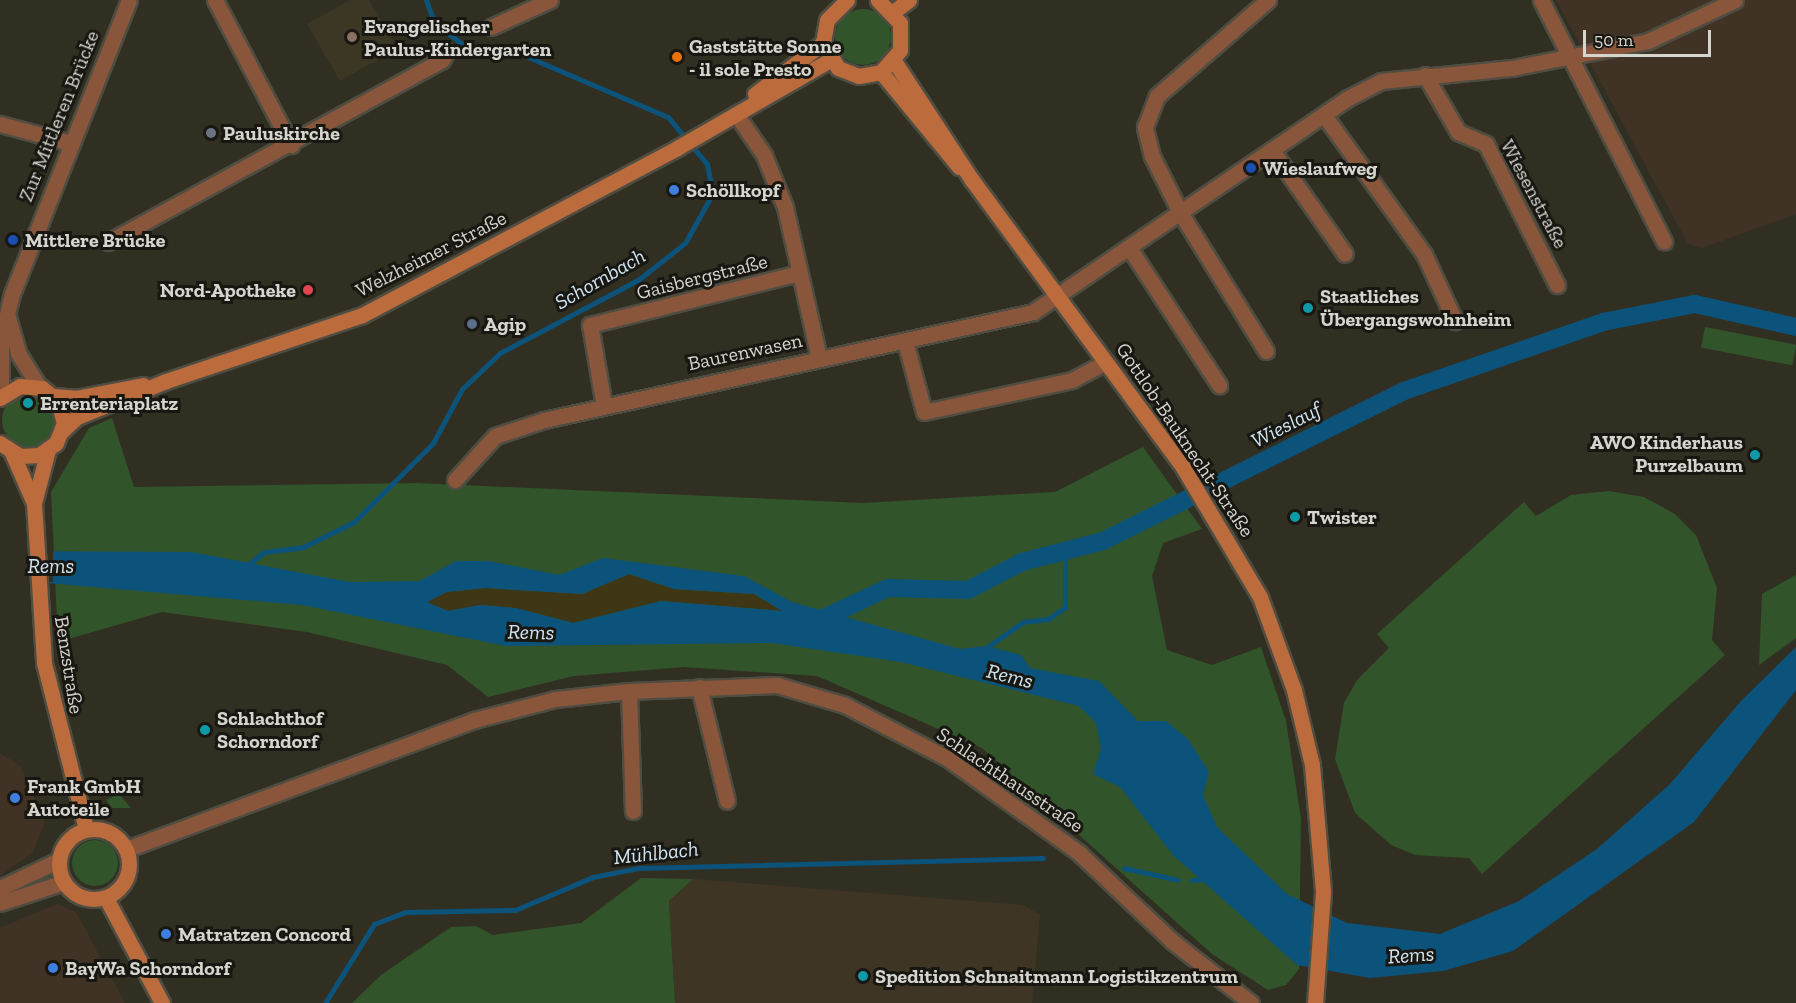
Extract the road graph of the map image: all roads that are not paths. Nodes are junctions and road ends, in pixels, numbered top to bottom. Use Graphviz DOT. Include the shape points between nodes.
graph roads {
  1 [pos="129,0"];
  2 [pos="550,0"];
  3 [pos="847,0"];
  4 [pos="878,0"];
  5 [pos="909,0"];
  6 [pos="1268,0"];
  7 [pos="1541,0"];
  8 [pos="1734,0"];
  9 [pos="218,1"];
  10 [pos="829,5"];
  11 [pos="894,12"];
  12 [pos="490,27"];
  13 [pos="823,43"];
  14 [pos="447,51"];
  15 [pos="1572,58"];
  16 [pos="831,60"];
  17 [pos="894,61"];
  18 [pos="881,72"];
  19 [pos="1425,75"];
  20 [pos="736,114"];
  21 [pos="1324,115"];
  22 [pos="0,124"];
  23 [pos="702,134"];
  24 [pos="70,143"];
  25 [pos="291,145"];
  26 [pos="1274,153"];
  27 [pos="972,180"];
  28 [pos="1181,214"];
  29 [pos="1664,241"];
  30 [pos="108,242"];
  31 [pos="1130,249"];
  32 [pos="1345,254"];
  33 [pos="799,273"];
  34 [pos="1557,285"];
  35 [pos="1060,295"];
  36 [pos="8,316"];
  37 [pos="1455,321"];
  38 [pos="905,341"];
  39 [pos="1266,351"];
  40 [pos="819,358"];
  41 [pos="1106,362"];
  42 [pos="166,381"];
  43 [pos="1219,385"];
  44 [pos="39,387"];
  45 [pos="54,396"];
  46 [pos="0,398"];
  47 [pos="604,406"];
  48 [pos="63,430"];
  49 [pos="6,448"];
  50 [pos="48,450"];
  51 [pos="455,480"];
  52 [pos="34,503"];
  53 [pos="699,687"];
  54 [pos="629,691"];
  55 [pos="727,801"];
  56 [pos="633,811"];
  57 [pos="86,829"];
  58 [pos="126,849"];
  59 [pos="59,860"];
  60 [pos="64,882"];
  61 [pos="0,888"];
  62 [pos="106,898"];
  63 [pos="0,903"];
  64 [pos="1315,1002"];
  65 [pos="162,1003"];
  66 [pos="1251,1003"];
  1 -- 24 [label="street, Zur Mittleren Brücke"];
  2 -- 12 [label="street"];
  3 -- 10 [label="main road"];
  4 -- 11 [label="main road"];
  5 -- 11 [label="main road"];
  6 -- 28 [label="street" via="1156,96 1145,127 1152,156"];
  7 -- 15 [label="street"];
  8 -- 15 [label="street" via="1648,41"];
  9 -- 25 [label="street"];
  10 -- 13 [label="main road"];
  11 -- 17 [label="main road" via="902,36"];
  13 -- 16 [label="main road"];
  13 -- 23 [label="main road, Welzheimer Straße"];
  14 -- 25 [label="street" via="442,60"];
  15 -- 19 [label="street"];
  15 -- 29 [label="street"];
  16 -- 18 [label="main road" via="848,74"];
  16 -- 20 [label="main road, Welzheimer Straße"];
  17 -- 18 [label="main road"];
  17 -- 27 [label="main road, Gottlob-Bauknecht-Straße"];
  18 -- 27 [label="main road, Gottlob-Bauknecht-Straße" via="934,144"];
  19 -- 21 [label="street" via="1381,81"];
  19 -- 34 [label="street, Wiesenstraße" via="1458,132 1486,144"];
  20 -- 23 [label="main road, Welzheimer Straße"];
  20 -- 33 [label="street, Gaisbergstraße" via="764,155 784,207"];
  21 -- 26 [label="street"];
  21 -- 37 [label="street" via="1424,254"];
  22 -- 24 [label="street"];
  23 -- 42 [label="main road, Welzheimer Straße" via="362,315"];
  24 -- 36 [label="street, Zur Mittleren Brücke"];
  25 -- 30 [label="street"];
  26 -- 28 [label="street"];
  26 -- 32 [label="street"];
  27 -- 35 [label="main road, Gottlob-Bauknecht-Straße"];
  28 -- 31 [label="street"];
  28 -- 39 [label="street"];
  31 -- 35 [label="street"];
  31 -- 43 [label="street"];
  33 -- 40 [label="street, Gaisbergstraße"];
  33 -- 47 [label="street, Gaisbergstraße" via="590,326"];
  35 -- 38 [label="street, Baurenwasen" via="1033,312"];
  35 -- 41 [label="main road, Gottlob-Bauknecht-Straße"];
  36 -- 44 [label="street" via="18,353"];
  36 -- 46 [label="street, Zur Mittleren Brücke" via="2,339"];
  38 -- 40 [label="street, Baurenwasen"];
  38 -- 41 [label="street" via="924,412 1072,380"];
  40 -- 47 [label="street, Baurenwasen"];
  41 -- 64 [label="main road, Gottlob-Bauknecht-Straße" via="1222,526 1260,597 1294,690 1312,765 1323,892"];
  42 -- 45 [label="main road, Welzheimer Straße" via="75,398"];
  42 -- 48 [label="main road, Welzheimer Straße" via="77,417"];
  44 -- 45 [label="main road"];
  44 -- 46 [label="main road" via="20,386"];
  45 -- 48 [label="main road" via="63,412"];
  47 -- 51 [label="street, Baurenwasen" via="495,436"];
  48 -- 50 [label="main road, Welzheimer Straße"];
  49 -- 50 [label="main road" via="29,457"];
  49 -- 52 [label="main road, Benzstraße"];
  50 -- 52 [label="main road, Benzstraße"];
  52 -- 57 [label="main road, Benzstraße" via="38,611 61,745"];
  53 -- 54 [label="street, Schlachthausstraße"];
  53 -- 55 [label="street"];
  53 -- 66 [label="street, Schlachthausstraße" via="777,685 845,705 947,758 1079,853 1173,941"];
  54 -- 56 [label="street"];
  54 -- 58 [label="street, Schlachthausstraße" via="555,699 474,720"];
  57 -- 58 [label="main road" via="111,833"];
  57 -- 59 [label="main road" via="65,843"];
  58 -- 62 [label="main road" via="127,877"];
  59 -- 60 [label="main road"];
  59 -- 61 [label="street"];
  60 -- 62 [label="main road" via="80,897"];
  60 -- 63 [label="street"];
  62 -- 65 [label="main road"];
}
